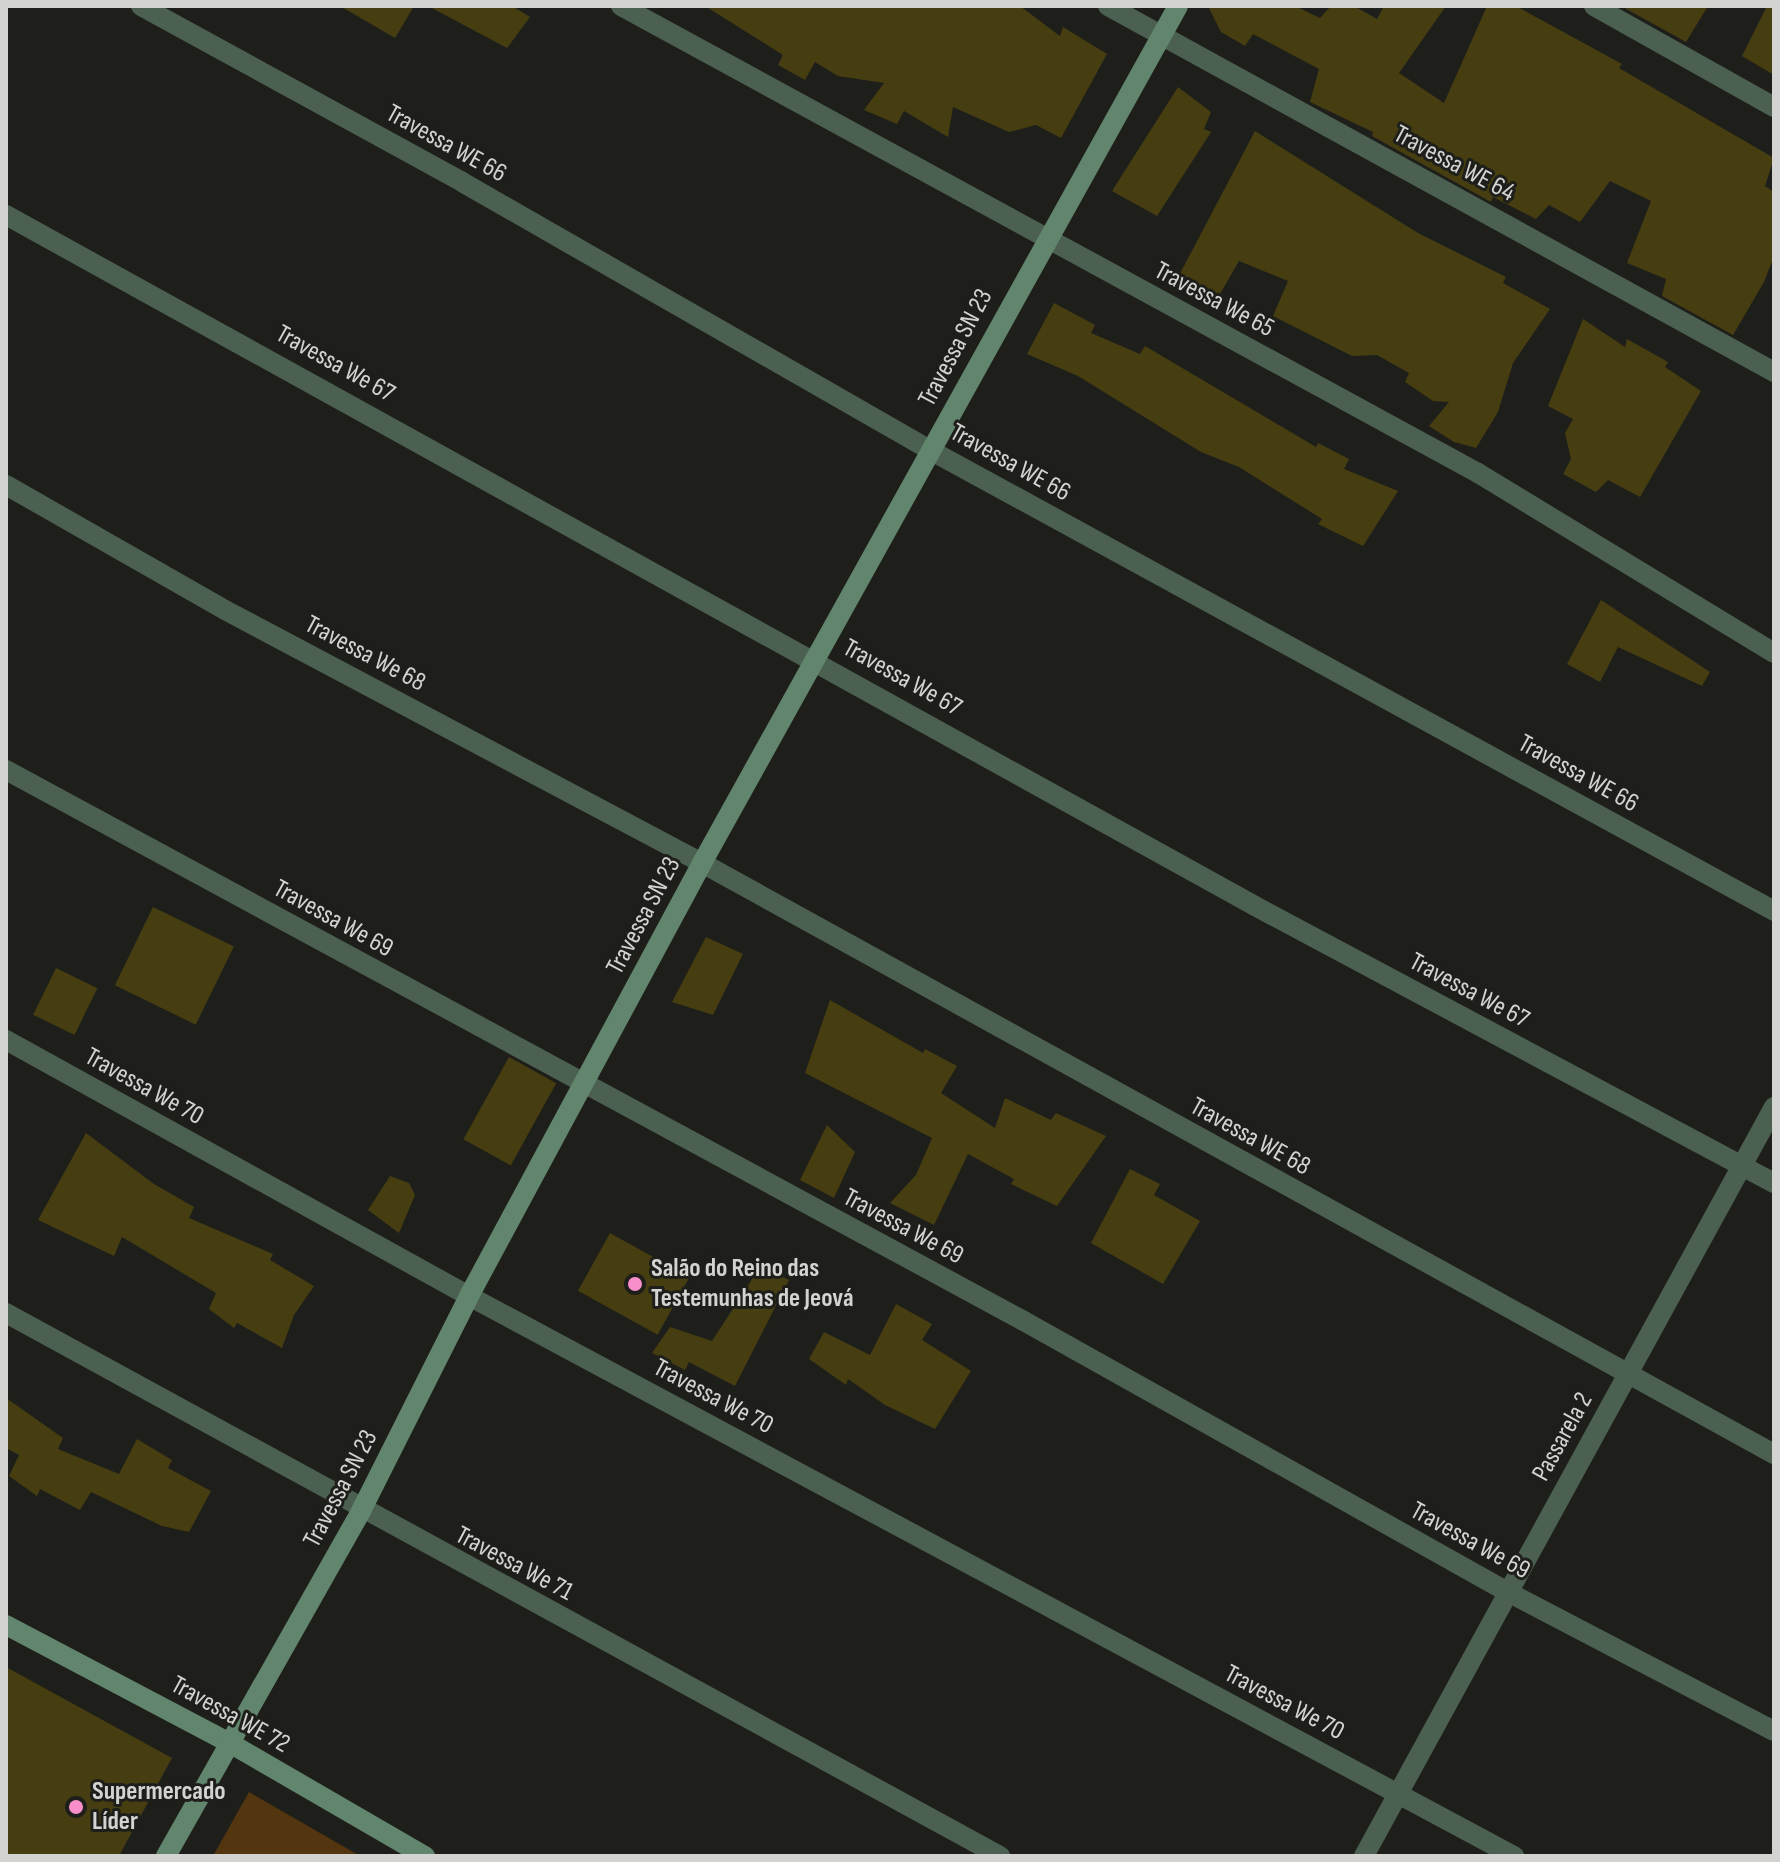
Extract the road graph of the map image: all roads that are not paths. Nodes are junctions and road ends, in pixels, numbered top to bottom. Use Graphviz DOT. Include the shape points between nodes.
graph roads {
  1 [pos="141,6"];
  2 [pos="621,6"];
  3 [pos="1108,6"];
  4 [pos="1178,6"];
  5 [pos="1594,6"];
  6 [pos="1163,36"];
  7 [pos="1774,107"];
  8 [pos="6,215"];
  9 [pos="1045,239"];
  10 [pos="1774,372"];
  11 [pos="930,450"];
  12 [pos="6,485"];
  13 [pos="1774,653"];
  14 [pos="815,659"];
  15 [pos="6,770"];
  16 [pos="702,863"];
  17 [pos="1774,911"];
  18 [pos="6,1040"];
  19 [pos="583,1085"];
  20 [pos="1774,1107"];
  21 [pos="1745,1167"];
  22 [pos="1774,1183"];
  23 [pos="469,1296"];
  24 [pos="6,1313"];
  25 [pos="1628,1375"];
  26 [pos="1774,1454"];
  27 [pos="361,1511"];
  28 [pos="1506,1591"];
  29 [pos="6,1625"];
  30 [pos="1774,1731"];
  31 [pos="228,1742"];
  32 [pos="1398,1793"];
  33 [pos="166,1856"];
  34 [pos="425,1856"];
  35 [pos="1000,1856"];
  36 [pos="1364,1856"];
  37 [pos="1514,1856"];
  1 -- 11 [label="street, Travessa WE 66" via="462,182"];
  2 -- 9 [label="street, Travessa We 65"];
  3 -- 6 [label="street, Travessa WE 64"];
  4 -- 6 [label="main road, Travessa SN 23"];
  5 -- 7 [label="street"];
  6 -- 9 [label="main road, Travessa SN 23"];
  6 -- 10 [label="street, Travessa WE 64"];
  8 -- 14 [label="street, Travessa We 67"];
  9 -- 11 [label="main road, Travessa SN 23"];
  9 -- 13 [label="street, Travessa We 65" via="1478,473"];
  11 -- 14 [label="main road, Travessa SN 23"];
  11 -- 17 [label="street, Travessa WE 66"];
  12 -- 16 [label="street, Travessa We 68" via="225,610"];
  14 -- 16 [label="main road, Travessa SN 23"];
  14 -- 21 [label="street, Travessa We 67" via="1255,906"];
  15 -- 19 [label="street, Travessa We 69"];
  16 -- 19 [label="main road, Travessa SN 23"];
  16 -- 25 [label="street, Travessa WE 68"];
  18 -- 23 [label="street, Travessa We 70"];
  19 -- 23 [label="main road, Travessa SN 23"];
  19 -- 28 [label="street, Travessa We 69" via="1022,1320"];
  20 -- 21 [label="street, Passarela 2"];
  21 -- 22 [label="street, Travessa We 67"];
  21 -- 25 [label="street, Passarela 2"];
  23 -- 27 [label="main road, Travessa SN 23"];
  23 -- 32 [label="street, Travessa We 70"];
  24 -- 27 [label="street, Travessa We 71"];
  25 -- 26 [label="street, Travessa WE 68"];
  25 -- 28 [label="street, Passarela 2"];
  27 -- 31 [label="main road, Travessa SN 23"];
  27 -- 35 [label="street, Travessa We 71"];
  28 -- 30 [label="street, Travessa We 69"];
  28 -- 32 [label="street, Passarela 2"];
  29 -- 31 [label="main road, Travessa WE 72"];
  31 -- 33 [label="main road, Travessa SN 23"];
  31 -- 34 [label="main road, Travessa WE 72"];
  32 -- 36 [label="street, Passarela 2"];
  32 -- 37 [label="street"];
}
